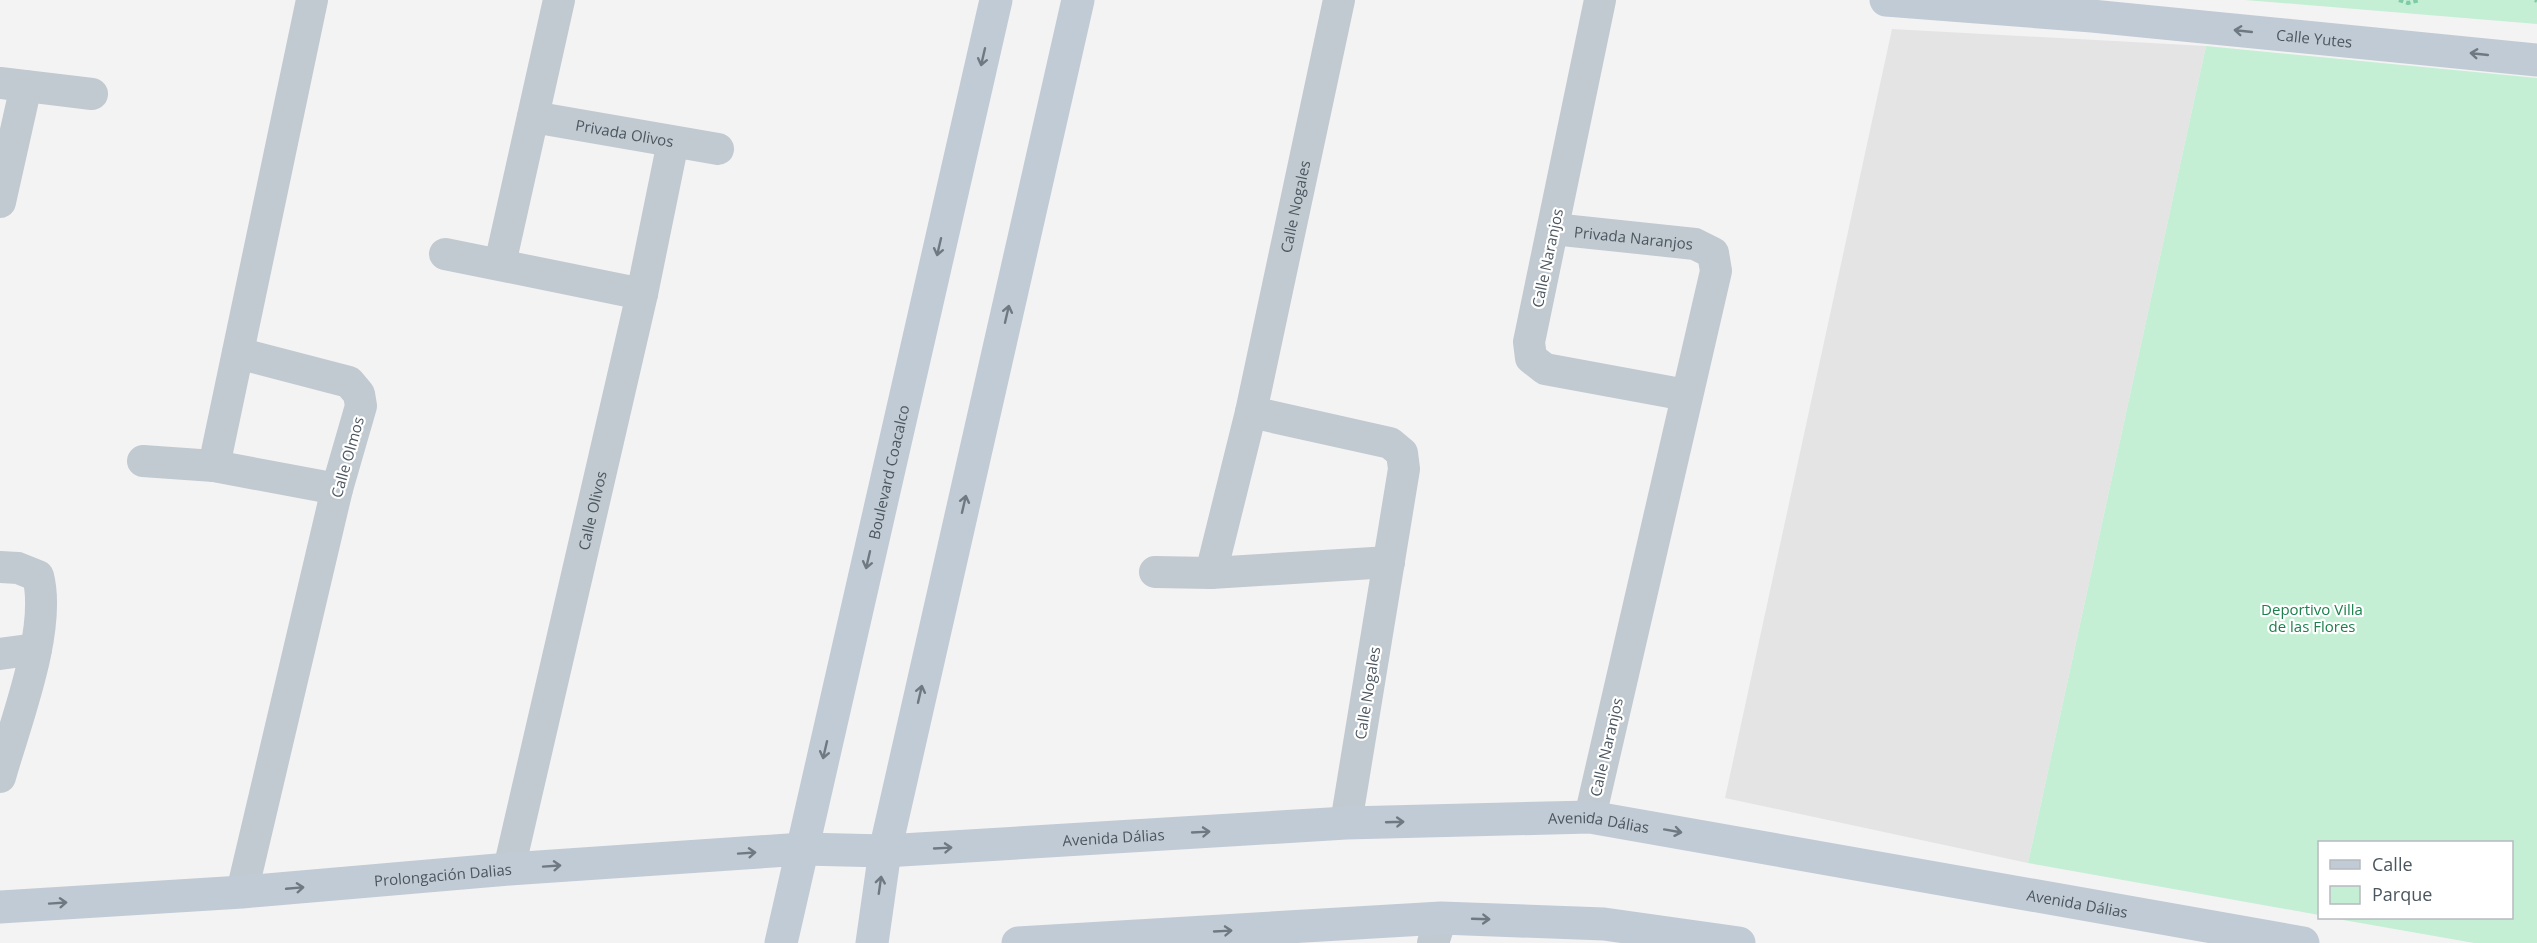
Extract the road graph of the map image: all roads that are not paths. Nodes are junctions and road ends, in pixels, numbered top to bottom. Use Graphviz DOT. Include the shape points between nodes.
graph roads {
  1 [pos="312,0"];
  2 [pos="559,0"];
  3 [pos="996,0"];
  4 [pos="1078,0"];
  5 [pos="1339,0"];
  6 [pos="1600,0"];
  7 [pos="1886,0"];
  8 [pos="2026,0"];
  9 [pos="2091,16"];
  10 [pos="2537,60"];
  11 [pos="13,84"];
  12 [pos="92,94"];
  13 [pos="532,117"];
  14 [pos="673,142"];
  15 [pos="718,149"];
  16 [pos="0,201"];
  17 [pos="1553,229"];
  18 [pos="1713,253"];
  19 [pos="444,254"];
  20 [pos="500,264"];
  21 [pos="642,294"];
  22 [pos="238,353"];
  23 [pos="1686,395"];
  24 [pos="1251,412"];
  25 [pos="143,461"];
  26 [pos="214,466"];
  27 [pos="337,489"];
  28 [pos="1389,562"];
  29 [pos="0,567"];
  30 [pos="1155,572"];
  31 [pos="1211,573"];
  32 [pos="36,649"];
  33 [pos="0,654"];
  34 [pos="0,777"];
  35 [pos="1590,817"];
  36 [pos="1346,824"];
  37 [pos="802,849"];
  38 [pos="885,851"];
  39 [pos="509,869"];
  40 [pos="242,892"];
  41 [pos="0,907"];
  42 [pos="1437,930"];
  43 [pos="1704,940"];
  44 [pos="781,943"];
  45 [pos="872,943"];
  46 [pos="1018,943"];
  47 [pos="1739,943"];
  48 [pos="2303,943"];
  1 -- 22 [label="street"];
  2 -- 13 [label="street"];
  3 -- 37 [label="main road, Boulevard Coacalco, one-way"];
  38 -- 4 [label="main road, one-way"];
  5 -- 24 [label="street, Calle Nogales"];
  6 -- 17 [label="street, Calle Naranjos"];
  7 -- 9 [label="main road, Calle Yutes"];
  8 -- 9 [label="main road, Calle Yutes"];
  10 -- 9 [label="main road, Calle Yutes, one-way"];
  11 -- 12 [label="street"];
  11 -- 16 [label="street"];
  13 -- 14 [label="street, Privada Olivos"];
  13 -- 20 [label="street"];
  14 -- 15 [label="street, Privada Olivos"];
  14 -- 21 [label="street, Calle Olivos"];
  17 -- 18 [label="street, Privada Naranjos" via="1695,244"];
  17 -- 23 [label="street, Calle Naranjos" via="1529,342 1531,358 1545,369"];
  18 -- 23 [label="street, Calle Naranjos" via="1716,271"];
  19 -- 20 [label="street"];
  20 -- 21 [label="street"];
  21 -- 39 [label="street, Calle Olivos"];
  22 -- 26 [label="street"];
  22 -- 27 [label="street, Calle Olmos" via="349,382 359,394 361,406"];
  23 -- 35 [label="street, Calle Naranjos"];
  24 -- 28 [label="street, Calle Nogales" via="1390,443 1402,453 1404,470"];
  24 -- 31 [label="street, Calle Nogales"];
  25 -- 26 [label="street"];
  26 -- 27 [label="street"];
  27 -- 40 [label="street, Calle Olmos"];
  28 -- 31 [label="street"];
  28 -- 36 [label="street, Calle Nogales"];
  29 -- 32 [label="street" via="18,568 38,576 42,592"];
  30 -- 31 [label="street"];
  32 -- 33 [label="street"];
  32 -- 34 [label="street"];
  36 -- 35 [label="main road, Avenida Dálias, one-way"];
  35 -- 48 [label="main road, Avenida Dálias, one-way"];
  38 -- 36 [label="main road, Avenida Dálias, one-way"];
  37 -- 38 [label="main road, Prolongación Dalias"];
  39 -- 37 [label="main road, Prolongación Dalias, one-way"];
  37 -- 44 [label="main road, Boulevard Coacalco"];
  45 -- 38 [label="main road, one-way"];
  40 -- 39 [label="main road, Prolongación Dalias, one-way"];
  41 -- 40 [label="main road, Prolongación Dalias, one-way"];
  42 -- 43 [label="main road, one-way" via="1604,924"];
  46 -- 42 [label="main road, one-way"];
  43 -- 47 [label="main road"];
}
